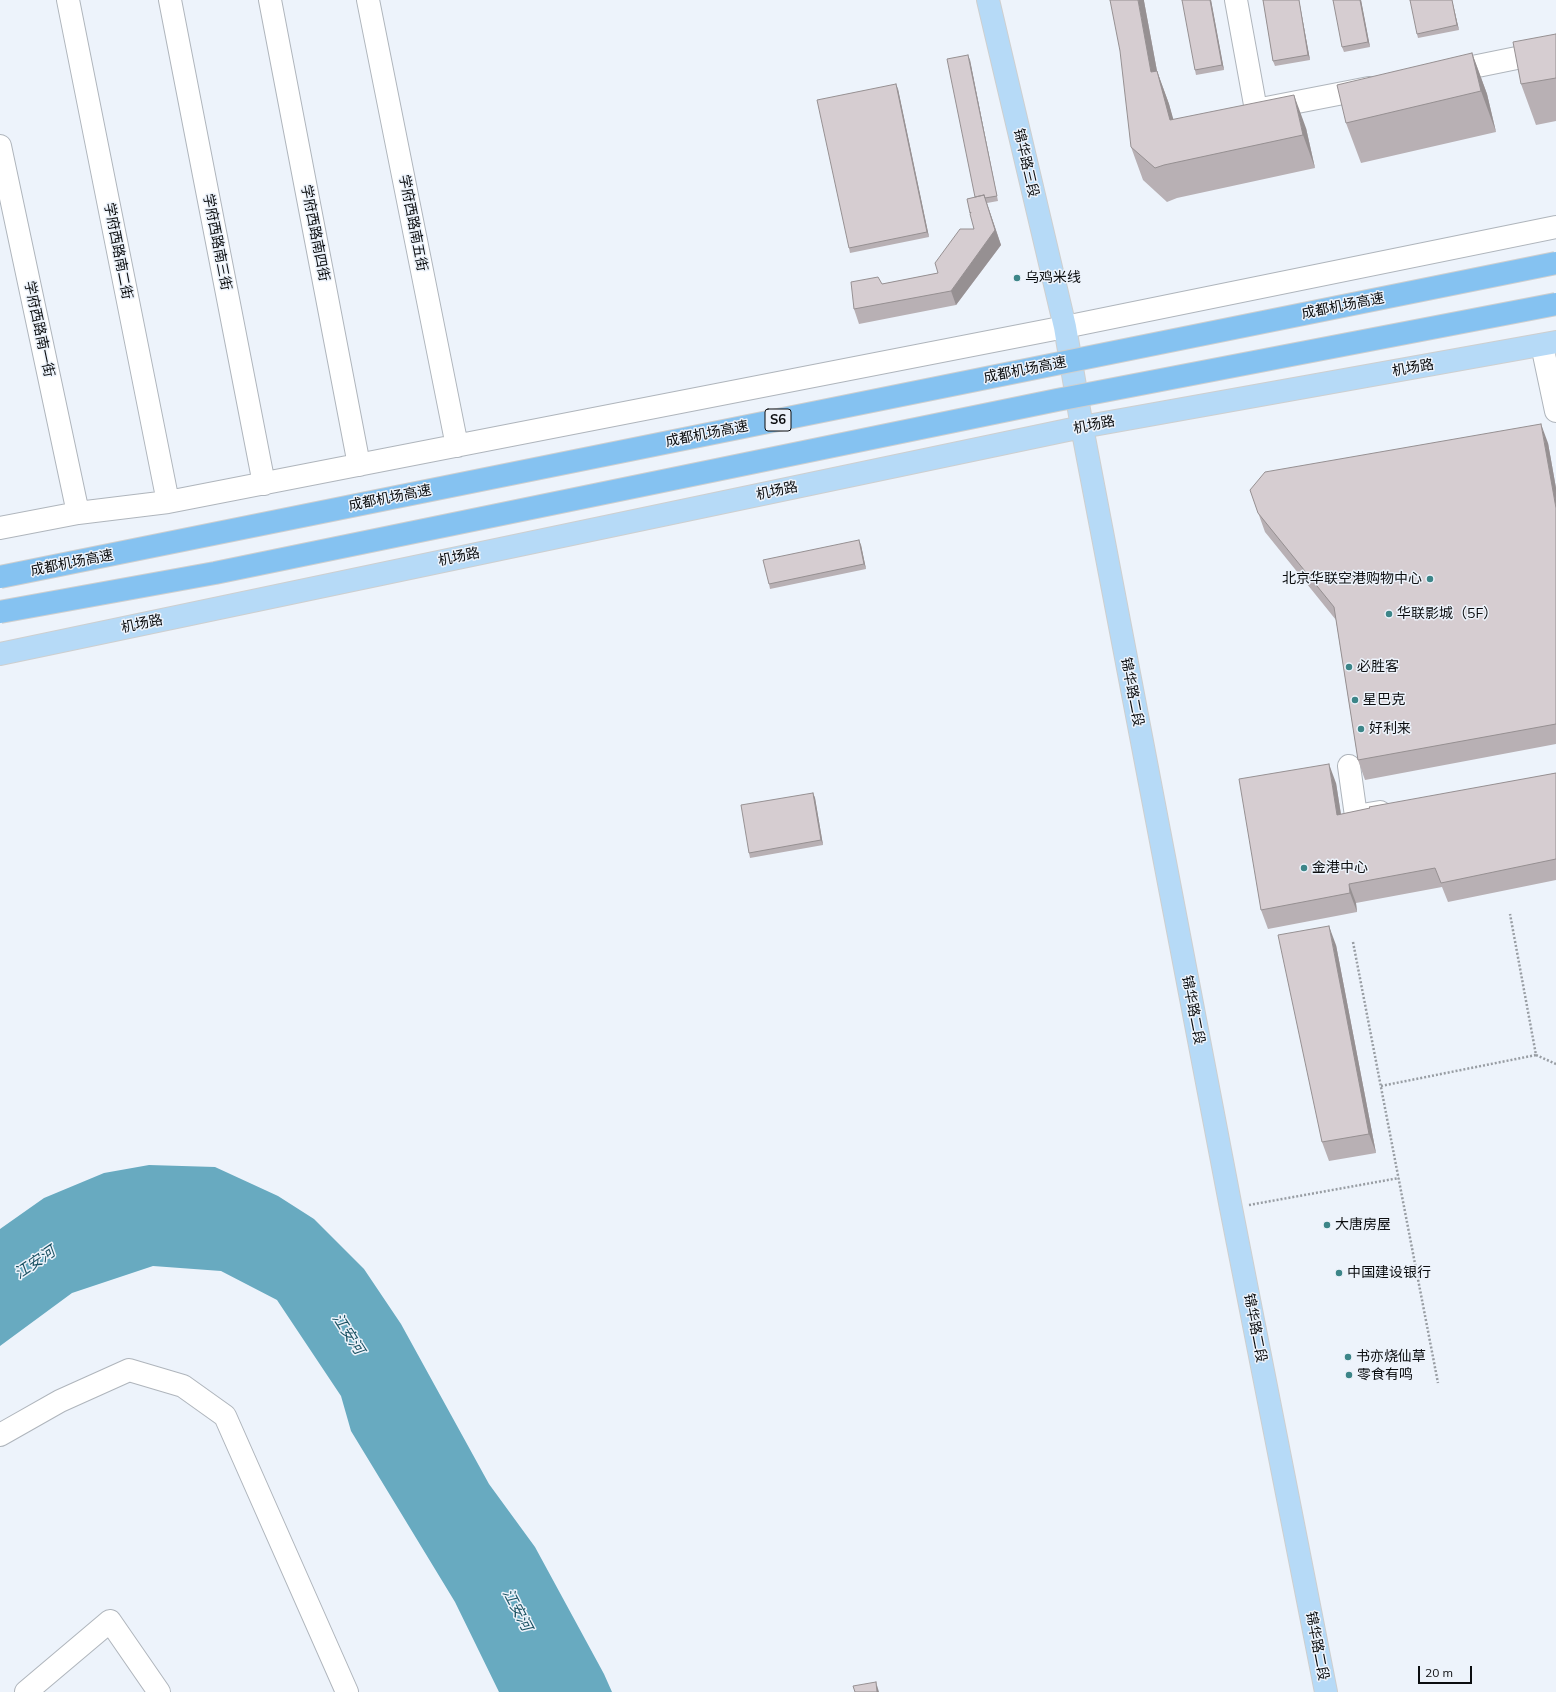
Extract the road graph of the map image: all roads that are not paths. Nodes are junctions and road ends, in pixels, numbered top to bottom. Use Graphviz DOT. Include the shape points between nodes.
graph roads {
  1 [pos="68,0"];
  2 [pos="170,0"];
  3 [pos="270,0"];
  4 [pos="368,0"];
  5 [pos="988,0"];
  6 [pos="1236,0"];
  7 [pos="1556,50"];
  8 [pos="1425,76"];
  9 [pos="1386,84"];
  10 [pos="0,146"];
  11 [pos="1556,227"];
  12 [pos="1556,264"];
  13 [pos="1556,304"];
  14 [pos="1065,327"];
  15 [pos="1549,344"];
  16 [pos="1556,411"];
  17 [pos="1082,427"];
  18 [pos="457,446"];
  19 [pos="359,465"];
  20 [pos="264,484"];
  21 [pos="168,502"];
  22 [pos="78,513"];
  23 [pos="0,528"];
  24 [pos="0,577"];
  25 [pos="0,612"];
  26 [pos="0,654"];
  27 [pos="1349,766"];
  28 [pos="1402,808"];
  29 [pos="0,1435"];
  30 [pos="26,1692"];
  31 [pos="159,1692"];
  32 [pos="347,1692"];
  33 [pos="1326,1692"];
  1 -- 21 [label="street, 学府西路南二街"];
  2 -- 20 [label="street, 学府西路南三街"];
  3 -- 19 [label="street, 学府西路南四街"];
  4 -- 18 [label="street, 学府西路南五街"];
  5 -- 14 [label="main road, 锦华路三段"];
  6 -- 9 [label="street" via="1256,110"];
  7 -- 8 [label="street"];
  10 -- 22 [label="street, 学府西路南一街"];
  11 -- 14 [label="street"];
  12 -- 24 [label="highway, 成都机场高速 / S6, bridge"];
  13 -- 25 [label="highway, bridge" via="1057,400 215,572"];
  14 -- 17 [label="main road, 锦华路二段"];
  14 -- 18 [label="street"];
  15 -- 16 [label="street"];
  15 -- 17 [label="main road, 机场路"];
  17 -- 26 [label="main road, 机场路"];
  17 -- 33 [label="main road, 锦华路二段"];
  18 -- 19 [label="street"];
  19 -- 20 [label="street"];
  20 -- 21 [label="street"];
  21 -- 22 [label="street"];
  22 -- 23 [label="street"];
  27 -- 28 [label="street" via="1356,816"];
  29 -- 32 [label="street" via="60,1401 129,1370 182,1386 225,1416"];
  30 -- 31 [label="street" via="110,1622"];
}
